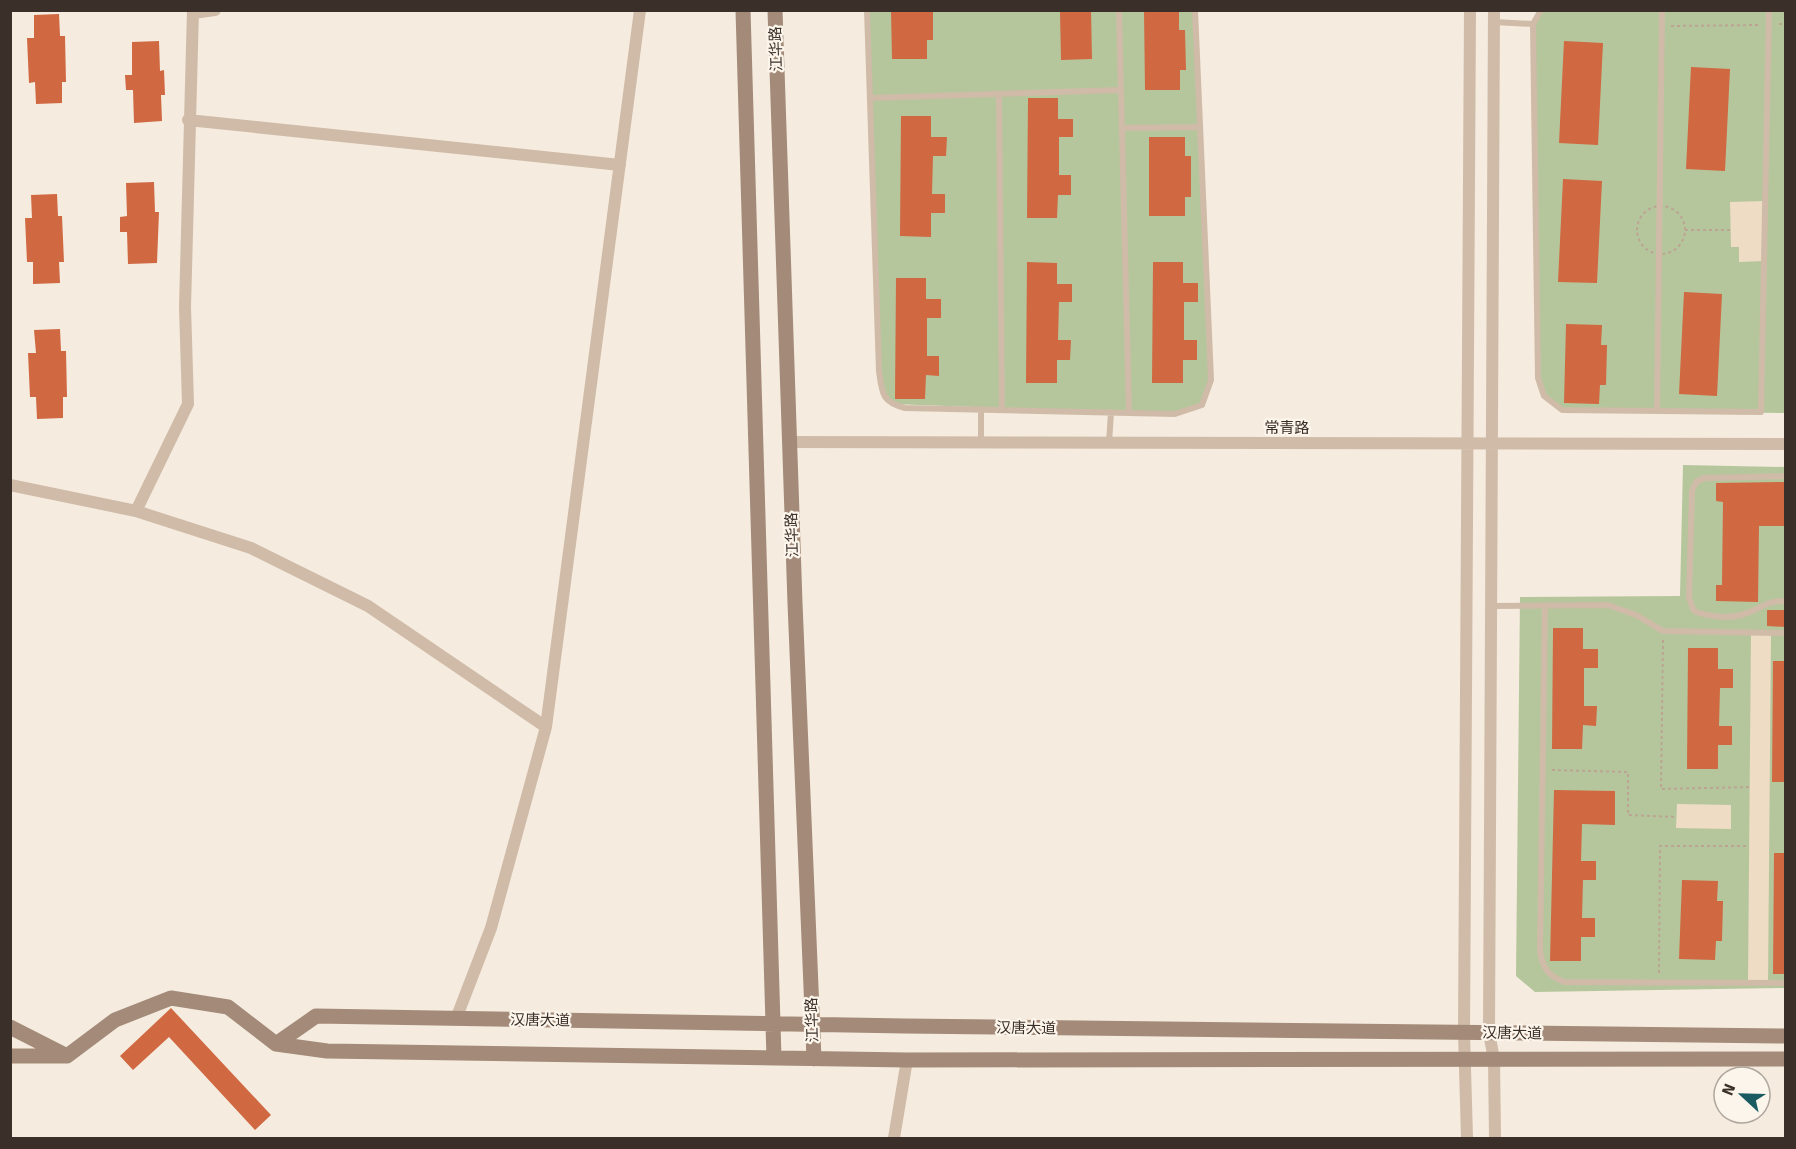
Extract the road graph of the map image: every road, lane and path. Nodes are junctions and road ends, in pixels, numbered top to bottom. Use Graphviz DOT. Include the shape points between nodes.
graph roads {
  1 [pos="215,10"];
  2 [pos="640,10"];
  3 [pos="743,10"];
  4 [pos="775,10"];
  5 [pos="867,10"];
  6 [pos="1119,10"];
  7 [pos="1195,10"];
  8 [pos="1470,10"];
  9 [pos="1540,10"];
  10 [pos="1662,10"];
  11 [pos="1769,10"];
  12 [pos="193,12"];
  13 [pos="1494,16"];
  14 [pos="1533,24"];
  15 [pos="1774,24"];
  16 [pos="1785,24"];
  17 [pos="1763,25"];
  18 [pos="1662,26"];
  19 [pos="1121,90"];
  20 [pos="999,95"];
  21 [pos="870,98"];
  22 [pos="188,120"];
  23 [pos="1200,127"];
  24 [pos="1122,128"];
  25 [pos="620,165"];
  26 [pos="1686,230"];
  27 [pos="1731,230"];
  28 [pos="981,409"];
  29 [pos="1002,410"];
  30 [pos="1657,411"];
  31 [pos="1112,412"];
  32 [pos="1129,412"];
  33 [pos="789,442"];
  34 [pos="981,442"];
  35 [pos="1109,443"];
  36 [pos="1468,443"];
  37 [pos="1493,443"];
  38 [pos="1785,444"];
  39 [pos="1785,476"];
  40 [pos="10,485"];
  41 [pos="136,511"];
  42 [pos="1785,601"];
  43 [pos="1492,606"];
  44 [pos="1545,606"];
  45 [pos="1663,631"];
  46 [pos="1785,633"];
  47 [pos="546,727"];
  48 [pos="1543,769"];
  49 [pos="1750,788"];
  50 [pos="1677,817"];
  51 [pos="1749,846"];
  52 [pos="1659,982"];
  53 [pos="1785,983"];
  54 [pos="456,1019"];
  55 [pos="773,1024"];
  56 [pos="813,1025"];
  57 [pos="10,1027"];
  58 [pos="1464,1032"];
  59 [pos="1489,1033"];
  60 [pos="1785,1036"];
  61 [pos="276,1044"];
  62 [pos="10,1056"];
  63 [pos="67,1056"];
  64 [pos="774,1058"];
  65 [pos="814,1059"];
  66 [pos="1466,1059"];
  67 [pos="1494,1059"];
  68 [pos="1785,1059"];
  69 [pos="907,1060"];
  70 [pos="894,1138"];
  71 [pos="1467,1138"];
  72 [pos="1495,1138"];
  1 -- 12 [label="street"];
  2 -- 25 [label="street"];
  3 -- 55 [label="main road"];
  4 -- 33 [label="main road, 江华路"];
  5 -- 21 [label="lane"];
  6 -- 19 [label="lane"];
  7 -- 23 [label="lane"];
  8 -- 36 [label="street"];
  9 -- 14 [label="lane"];
  10 -- 18 [label="lane"];
  11 -- 30 [label="lane" via="1761,412"];
  12 -- 22 [label="street"];
  13 -- 14 [label="lane"];
  13 -- 37 [label="street"];
  14 -- 30 [label="lane" via="1538,378 1544,396 1562,410"];
  15 -- 16 [label="path"];
  17 -- 18 [label="path"];
  18 -- 30 [label="lane"];
  19 -- 20 [label="lane"];
  19 -- 24 [label="lane"];
  20 -- 21 [label="lane"];
  20 -- 29 [label="lane"];
  21 -- 28 [label="lane" via="882,392 891,404 905,408"];
  22 -- 25 [label="street"];
  22 -- 41 [label="street" via="188,404"];
  23 -- 24 [label="lane"];
  23 -- 32 [label="lane" via="1211,380 1202,405 1175,414"];
  24 -- 32 [label="lane"];
  25 -- 47 [label="street"];
  26 -- 27 [label="path"];
  28 -- 29 [label="lane"];
  28 -- 34 [label="lane"];
  29 -- 31 [label="lane"];
  31 -- 32 [label="lane"];
  31 -- 35 [label="lane"];
  33 -- 34 [label="street, 常青路"];
  33 -- 56 [label="main road, 江华路"];
  34 -- 35 [label="street, 常青路"];
  35 -- 36 [label="street, 常青路"];
  36 -- 37 [label="street, 常青路"];
  36 -- 58 [label="street"];
  37 -- 38 [label="street, 常青路"];
  37 -- 43 [label="street"];
  39 -- 42 [label="lane" via="1704,478 1696,482 1692,491 1689,598 1694,611 1704,615 1739,616 1762,604"];
  40 -- 41 [label="street"];
  41 -- 47 [label="street" via="251,548 368,606"];
  43 -- 44 [label="lane"];
  43 -- 59 [label="street"];
  44 -- 45 [label="lane" via="1608,605"];
  44 -- 48 [label="lane"];
  45 -- 46 [label="lane"];
  45 -- 49 [label="path" via="1661,789"];
  47 -- 54 [label="street" via="491,928"];
  48 -- 50 [label="path" via="1628,772 1628,815"];
  48 -- 52 [label="lane" via="1543,966 1552,977 1564,982"];
  51 -- 52 [label="path" via="1660,846"];
  52 -- 53 [label="lane"];
  54 -- 55 [label="main road, 汉唐大道"];
  54 -- 61 [label="main road, 汉唐大道" via="316,1016"];
  55 -- 56 [label="main road, 汉唐大道"];
  55 -- 64 [label="main road"];
  56 -- 58 [label="main road, 汉唐大道"];
  56 -- 65 [label="main road, 江华路"];
  57 -- 63 [label="main road"];
  58 -- 59 [label="main road, 汉唐大道"];
  58 -- 66 [label="street"];
  59 -- 60 [label="main road, 汉唐大道"];
  59 -- 67 [label="street"];
  61 -- 63 [label="main road, 汉唐大道" via="228,1007 171,998 115,1020"];
  61 -- 64 [label="main road, 汉唐大道" via="327,1051"];
  62 -- 63 [label="main road"];
  64 -- 65 [label="main road, 汉唐大道"];
  65 -- 69 [label="main road, 汉唐大道"];
  66 -- 67 [label="main road, 汉唐大道"];
  66 -- 69 [label="main road, 汉唐大道"];
  66 -- 71 [label="street"];
  67 -- 68 [label="main road, 汉唐大道"];
  67 -- 72 [label="street"];
  69 -- 70 [label="street"];
}
